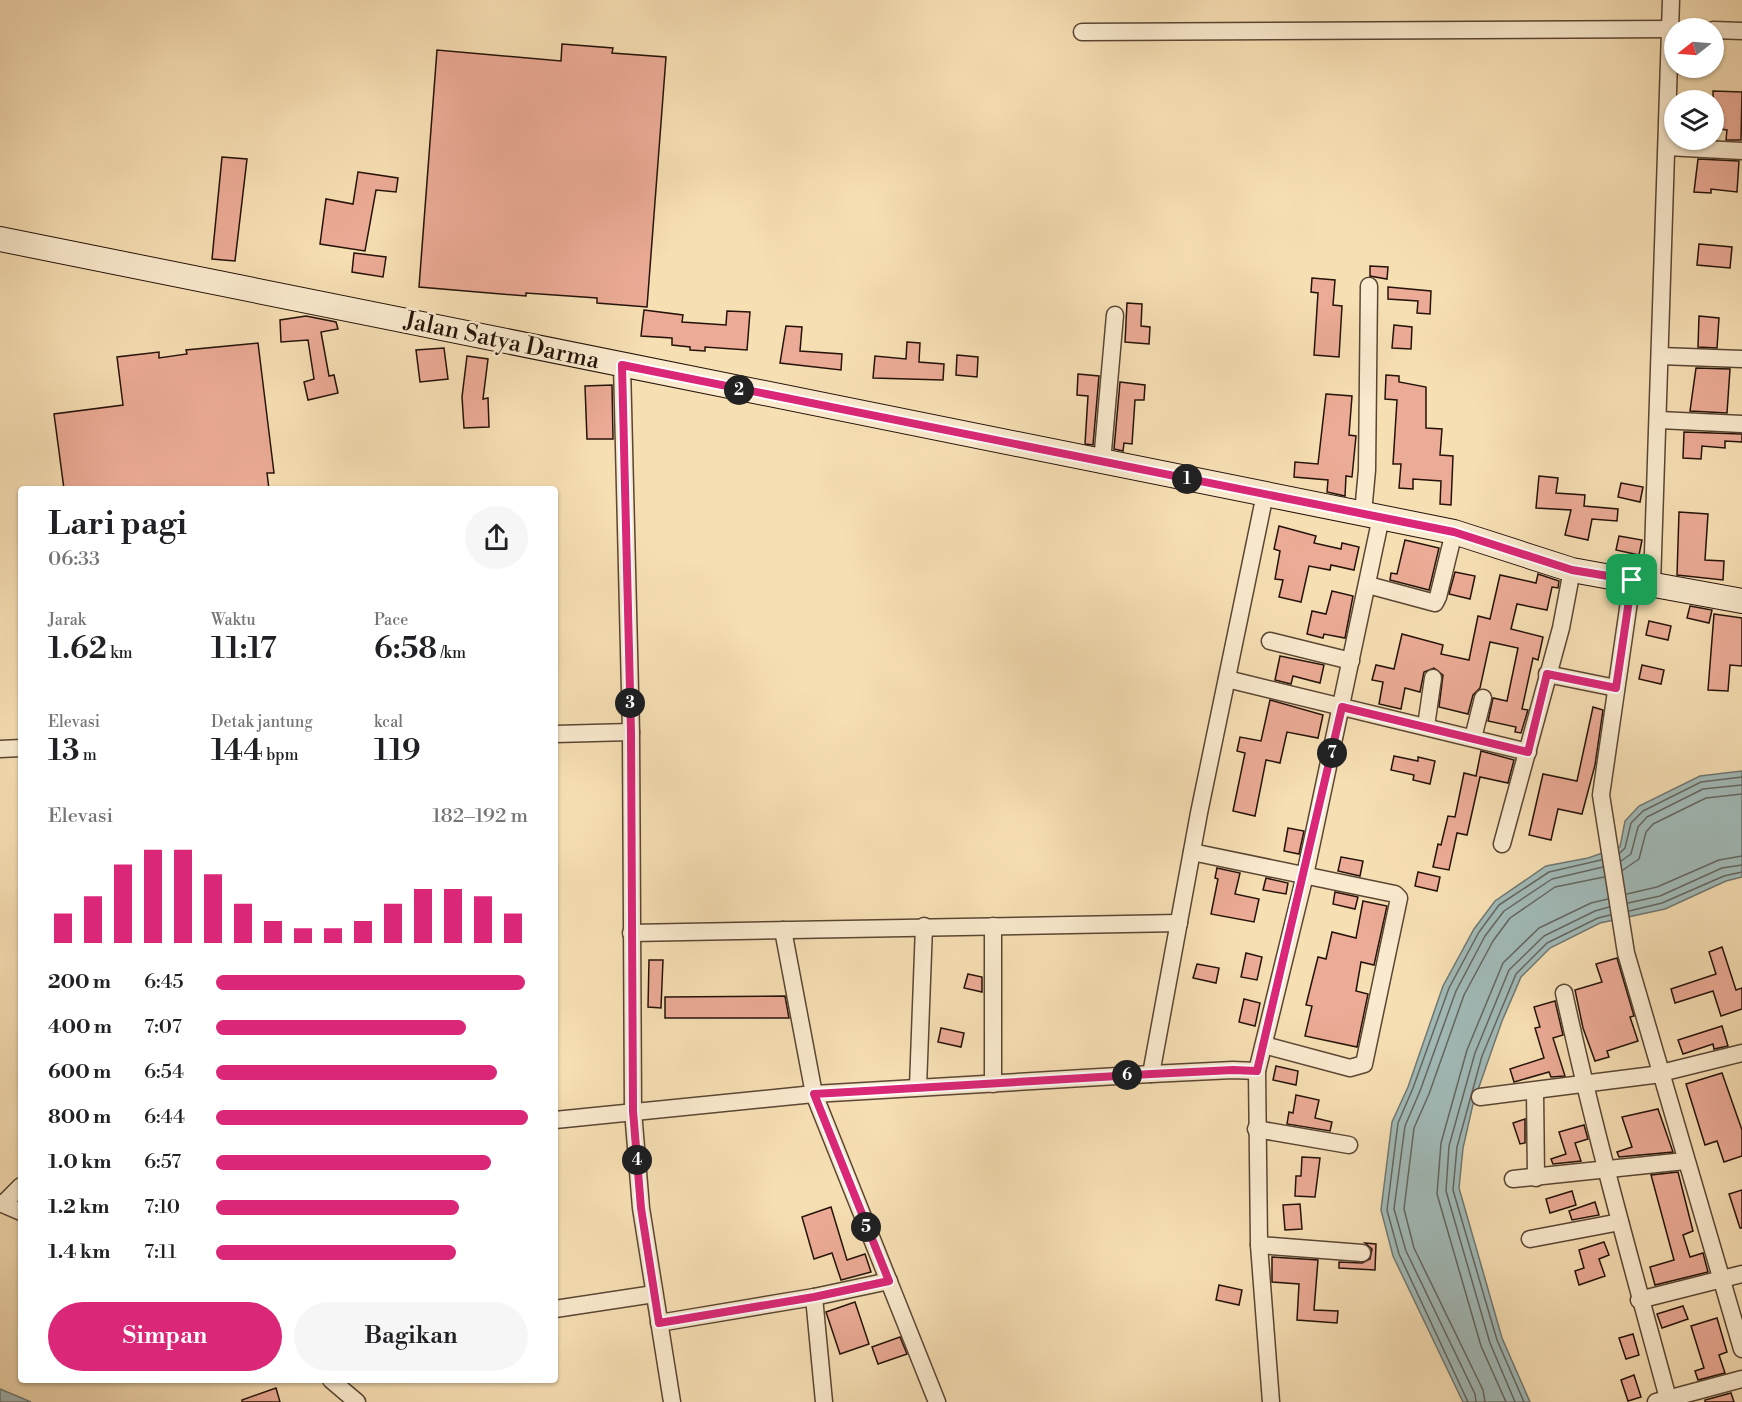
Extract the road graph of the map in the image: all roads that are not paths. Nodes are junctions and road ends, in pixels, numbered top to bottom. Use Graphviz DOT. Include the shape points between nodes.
graph roads {
  1 [pos="1671,0"];
  2 [pos="1672,18"];
  3 [pos="1664,29"];
  4 [pos="1724,30"];
  5 [pos="1742,31"];
  6 [pos="1082,32"];
  7 [pos="1667,150"];
  8 [pos="1712,150"];
  9 [pos="1742,152"];
  10 [pos="0,239"];
  11 [pos="1369,286"];
  12 [pos="1115,315"];
  13 [pos="1660,356"];
  14 [pos="1742,359"];
  15 [pos="622,365"];
  16 [pos="1659,420"];
  17 [pos="1742,424"];
  18 [pos="1102,462"];
  19 [pos="1265,494"];
  20 [pos="1372,515"];
  21 [pos="1454,532"];
  22 [pos="1572,570"];
  23 [pos="1642,583"];
  24 [pos="1368,585"];
  25 [pos="1742,601"];
  26 [pos="1270,641"];
  27 [pos="1351,661"];
  28 [pos="1547,674"];
  29 [pos="1433,678"];
  30 [pos="1227,679"];
  31 [pos="1616,688"];
  32 [pos="1483,698"];
  33 [pos="1342,707"];
  34 [pos="1426,726"];
  35 [pos="631,732"];
  36 [pos="558,734"];
  37 [pos="1473,738"];
  38 [pos="18,748"];
  39 [pos="0,749"];
  40 [pos="1528,752"];
  41 [pos="1502,844"];
  42 [pos="1192,852"];
  43 [pos="1305,875"];
  44 [pos="1179,923"];
  45 [pos="924,926"];
  46 [pos="993,926"];
  47 [pos="783,930"];
  48 [pos="631,933"];
  49 [pos="1564,993"];
  50 [pos="1264,1045"];
  51 [pos="1742,1053"];
  52 [pos="1257,1071"];
  53 [pos="1151,1074"];
  54 [pos="1661,1074"];
  55 [pos="993,1084"];
  56 [pos="1584,1084"];
  57 [pos="918,1087"];
  58 [pos="1535,1092"];
  59 [pos="814,1094"];
  60 [pos="1480,1096"];
  61 [pos="633,1111"];
  62 [pos="558,1120"];
  63 [pos="1256,1129"];
  64 [pos="1349,1145"];
  65 [pos="1685,1161"];
  66 [pos="1606,1171"];
  67 [pos="1536,1178"];
  68 [pos="1513,1179"];
  69 [pos="18,1188"];
  70 [pos="1,1204"];
  71 [pos="18,1211"];
  72 [pos="1620,1222"];
  73 [pos="1530,1239"];
  74 [pos="1259,1245"];
  75 [pos="1362,1253"];
  76 [pos="1742,1274"];
  77 [pos="1722,1280"];
  78 [pos="889,1281"];
  79 [pos="654,1294"];
  80 [pos="814,1297"];
  81 [pos="1640,1300"];
  82 [pos="558,1309"];
  83 [pos="659,1323"];
  84 [pos="1742,1349"];
  85 [pos="1742,1379"];
  86 [pos="335,1383"];
  87 [pos="667,1401"];
  88 [pos="1664,1401"];
  89 [pos="357,1402"];
  90 [pos="824,1402"];
  91 [pos="937,1402"];
  92 [pos="1271,1402"];
  1 -- 2 [label="street"];
  3 -- 6 [label="street"];
  4 -- 5 [label="street"];
  7 -- 13 [label="street"];
  8 -- 9 [label="street"];
  10 -- 15 [label="main road, Jalan Satya Darma"];
  11 -- 20 [label="street" via="1367,470"];
  12 -- 18 [label="street"];
  13 -- 14 [label="street"];
  13 -- 16 [label="street"];
  15 -- 18 [label="main road, Jalan Satya Darma"];
  15 -- 35 [label="street"];
  16 -- 17 [label="street"];
  16 -- 23 [label="street"];
  18 -- 19 [label="main road, Jalan Satya Darma"];
  19 -- 20 [label="main road, Jalan Satya Darma"];
  19 -- 30 [label="street"];
  20 -- 21 [label="main road, Jalan Satya Darma"];
  20 -- 24 [label="street"];
  21 -- 22 [label="main road, Jalan Satya Darma"];
  21 -- 24 [label="street" via="1435,603"];
  22 -- 23 [label="main road, Jalan Satya Darma"];
  22 -- 28 [label="street"];
  23 -- 25 [label="main road, Jalan Satya Darma"];
  23 -- 31 [label="street"];
  24 -- 27 [label="street"];
  26 -- 27 [label="street"];
  27 -- 33 [label="street"];
  28 -- 31 [label="street"];
  28 -- 40 [label="street"];
  29 -- 34 [label="street"];
  30 -- 33 [label="street"];
  30 -- 42 [label="street"];
  31 -- 54 [label="street" via="1602,777 1604,814 1626,954"];
  32 -- 37 [label="street"];
  33 -- 34 [label="street"];
  33 -- 43 [label="street"];
  34 -- 37 [label="street"];
  35 -- 36 [label="street"];
  35 -- 48 [label="street"];
  37 -- 40 [label="street"];
  38 -- 39 [label="street"];
  40 -- 41 [label="street"];
  42 -- 43 [label="street"];
  42 -- 44 [label="street"];
  43 -- 50 [label="street"];
  43 -- 50 [label="street" via="1399,897 1364,1064 1350,1068"];
  44 -- 46 [label="street"];
  44 -- 53 [label="street"];
  45 -- 46 [label="street"];
  45 -- 47 [label="street"];
  45 -- 57 [label="street"];
  46 -- 55 [label="street"];
  47 -- 48 [label="street"];
  47 -- 59 [label="street"];
  48 -- 61 [label="street"];
  49 -- 56 [label="street"];
  50 -- 52 [label="street"];
  51 -- 54 [label="street"];
  52 -- 53 [label="street"];
  52 -- 63 [label="street"];
  53 -- 55 [label="street"];
  54 -- 56 [label="street"];
  54 -- 65 [label="street"];
  55 -- 57 [label="street"];
  56 -- 58 [label="street"];
  56 -- 66 [label="street"];
  57 -- 59 [label="street"];
  58 -- 60 [label="street"];
  58 -- 67 [label="street"];
  59 -- 61 [label="street"];
  59 -- 78 [label="street"];
  61 -- 62 [label="street"];
  61 -- 79 [label="street" via="641,1208"];
  63 -- 64 [label="street"];
  63 -- 74 [label="street"];
  65 -- 66 [label="street"];
  65 -- 77 [label="street"];
  66 -- 67 [label="street"];
  66 -- 72 [label="street"];
  67 -- 68 [label="street"];
  69 -- 70 [label="street"];
  70 -- 71 [label="street"];
  72 -- 73 [label="street"];
  72 -- 81 [label="street"];
  74 -- 75 [label="street"];
  74 -- 92 [label="street"];
  76 -- 77 [label="street"];
  77 -- 81 [label="street"];
  77 -- 84 [label="street"];
  78 -- 80 [label="street"];
  78 -- 91 [label="street"];
  79 -- 82 [label="street"];
  79 -- 83 [label="street"];
  80 -- 83 [label="street"];
  80 -- 90 [label="street"];
  81 -- 88 [label="street"];
  83 -- 87 [label="street"];
  85 -- 88 [label="street"];
  86 -- 89 [label="street"];
}
